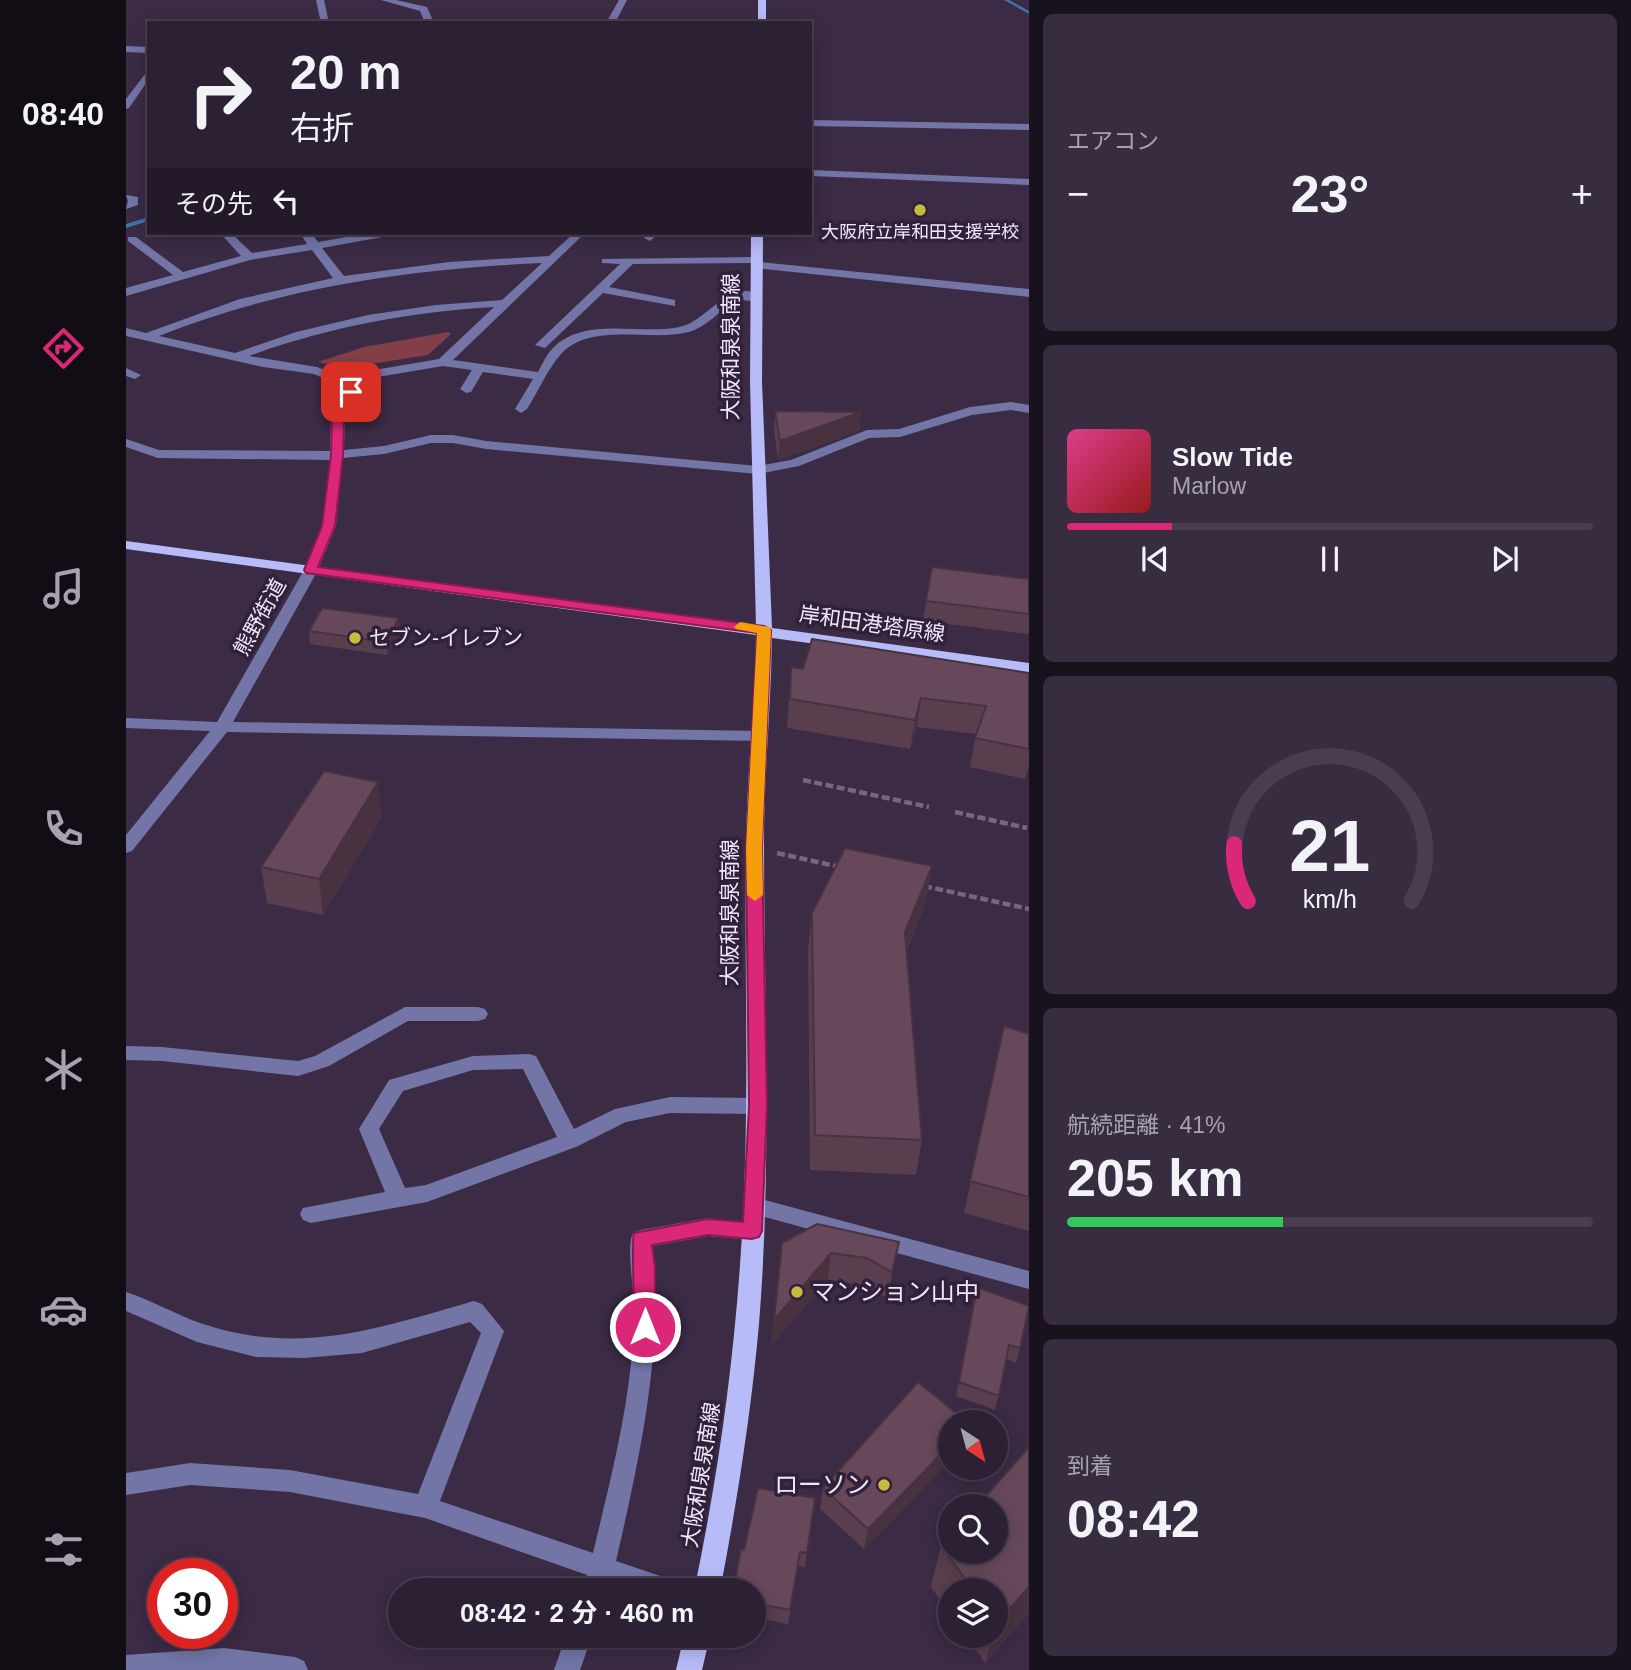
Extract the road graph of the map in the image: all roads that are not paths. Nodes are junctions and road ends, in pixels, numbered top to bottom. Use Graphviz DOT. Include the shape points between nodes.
graph roads {
  1 [pos="320,0"];
  2 [pos="385,0"];
  3 [pos="623,0"];
  4 [pos="762,0"];
  5 [pos="325,21"];
  6 [pos="429,21"];
  7 [pos="611,21"];
  8 [pos="762,21"];
  9 [pos="126,49"];
  10 [pos="147,50"];
  11 [pos="147,75"];
  12 [pos="126,106"];
  13 [pos="812,123"];
  14 [pos="1029,127"];
  15 [pos="812,173"];
  16 [pos="1029,182"];
  17 [pos="126,198"];
  18 [pos="126,206"];
  19 [pos="227,235"];
  20 [pos="307,235"];
  21 [pos="374,235"];
  22 [pos="578,235"];
  23 [pos="757,235"];
  24 [pos="132,239"];
  25 [pos="314,244"];
  26 [pos="249,257"];
  27 [pos="552,259"];
  28 [pos="606,261"];
  29 [pos="630,261"];
  30 [pos="756,263"];
  31 [pos="180,275"];
  32 [pos="341,280"];
  33 [pos="600,289"];
  34 [pos="126,292"];
  35 [pos="1029,293"];
  36 [pos="756,297"];
  37 [pos="505,303"];
  38 [pos="671,303"];
  39 [pos="126,332"];
  40 [pos="146,337"];
  41 [pos="541,345"];
  42 [pos="235,357"];
  43 [pos="443,362"];
  44 [pos="480,367"];
  45 [pos="541,376"];
  46 [pos="338,380"];
  47 [pos="466,389"];
  48 [pos="521,409"];
  49 [pos="1029,409"];
  50 [pos="126,443"];
  51 [pos="337,455"];
  52 [pos="758,470"];
  53 [pos="126,545"];
  54 [pos="311,570"];
  55 [pos="764,630"];
  56 [pos="1029,668"];
  57 [pos="126,723"];
  58 [pos="222,727"];
  59 [pos="761,736"];
  60 [pos="126,848"];
  61 [pos="478,1013"];
  62 [pos="126,1053"];
  63 [pos="758,1106"];
  64 [pos="569,1141"];
  65 [pos="398,1198"];
  66 [pos="754,1206"];
  67 [pos="311,1214"];
  68 [pos="752,1231"];
  69 [pos="1029,1280"];
  70 [pos="126,1301"];
  71 [pos="126,1484"];
  72 [pos="425,1507"];
  73 [pos="596,1578"];
  74 [pos="598,1578"];
  75 [pos="709,1578"];
  76 [pos="575,1648"];
  77 [pos="694,1648"];
  78 [pos="126,1668"];
  79 [pos="295,1670"];
  80 [pos="567,1670"];
  81 [pos="688,1670"];
  1 -- 5 [label="street"];
  2 -- 6 [label="street" via="424,9"];
  3 -- 7 [label="street"];
  4 -- 8 [label="main road"];
  9 -- 10 [label="street"];
  11 -- 12 [label="street"];
  13 -- 14 [label="street"];
  15 -- 16 [label="street"];
  17 -- 18 [label="street" via="134,199"];
  19 -- 26 [label="street"];
  20 -- 25 [label="street"];
  21 -- 25 [label="street"];
  22 -- 27 [label="street"];
  23 -- 30 [label="main road, 大阪和泉泉南線"];
  24 -- 31 [label="street"];
  25 -- 26 [label="street"];
  25 -- 32 [label="street"];
  26 -- 31 [label="street"];
  27 -- 32 [label="street" via="446,265"];
  27 -- 37 [label="street"];
  28 -- 29 [label="street"];
  29 -- 30 [label="street"];
  29 -- 33 [label="street"];
  30 -- 35 [label="street"];
  30 -- 36 [label="main road, 大阪和泉泉南線"];
  31 -- 34 [label="street"];
  32 -- 40 [label="street" via="226,308"];
  33 -- 38 [label="street"];
  33 -- 41 [label="street"];
  36 -- 45 [label="street" via="728,299 688,328 610,332 573,341 557,351"];
  36 -- 52 [label="main road, 大阪和泉泉南線"];
  37 -- 42 [label="street" via="358,321"];
  37 -- 43 [label="street"];
  39 -- 40 [label="street"];
  40 -- 42 [label="street"];
  42 -- 46 [label="street" via="317,371"];
  43 -- 44 [label="street"];
  43 -- 46 [label="street"];
  44 -- 45 [label="street"];
  44 -- 47 [label="street"];
  45 -- 48 [label="street"];
  46 -- 51 [label="street, 熊野街道" via="351,392 338,415"];
  49 -- 52 [label="street" via="1011,406 971,411 900,433 867,434 794,463"];
  50 -- 51 [label="street" via="158,454"];
  51 -- 52 [label="street" via="453,439"];
  51 -- 54 [label="street, 熊野街道" via="329,526"];
  52 -- 55 [label="main road, 大阪和泉泉南線"];
  53 -- 54 [label="main road, 岸和田港塔原線"];
  54 -- 55 [label="main road, 岸和田港塔原線"];
  54 -- 58 [label="street, 熊野街道"];
  55 -- 56 [label="main road, 岸和田港塔原線"];
  55 -- 59 [label="main road, 大阪和泉泉南線"];
  57 -- 58 [label="street"];
  58 -- 59 [label="street"];
  58 -- 60 [label="street, 熊野街道"];
  59 -- 63 [label="main road, 大阪和泉泉南線" via="754,848"];
  61 -- 62 [label="street" via="405,1014 322,1061 298,1069"];
  63 -- 64 [label="street" via="670,1105 622,1115"];
  63 -- 66 [label="main road, 大阪和泉泉南線"];
  64 -- 65 [label="street" via="426,1193"];
  64 -- 65 [label="street" via="529,1061 473,1063 396,1085 369,1129"];
  65 -- 67 [label="street"];
  66 -- 68 [label="main road, 大阪和泉泉南線"];
  66 -- 69 [label="street"];
  68 -- 74 [label="street" via="708,1227 641,1239 645,1327 635,1427"];
  68 -- 75 [label="main road, 大阪和泉泉南線" via="746,1341 733,1448"];
  70 -- 72 [label="street" via="197,1332 256,1347 362,1343 474,1311 493,1331"];
  71 -- 72 [label="street" via="190,1474 290,1481"];
  72 -- 73 [label="street"];
  76 -- 80 [label="street"];
  77 -- 81 [label="main road"];
  78 -- 79 [label="street" via="224,1661"];
}
